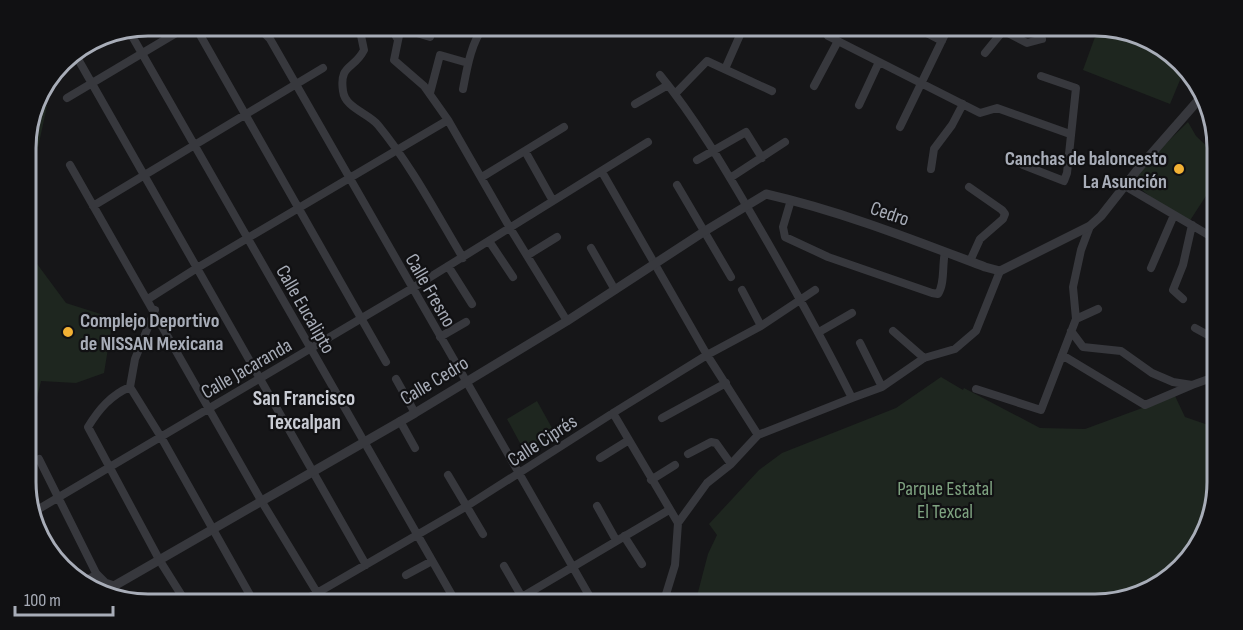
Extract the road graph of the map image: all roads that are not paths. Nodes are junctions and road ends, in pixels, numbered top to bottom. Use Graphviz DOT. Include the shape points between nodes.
graph roads {
  1 [pos="172,36"];
  2 [pos="201,36"];
  3 [pos="267,36"];
  4 [pos="361,36"];
  5 [pos="427,36"];
  6 [pos="478,36"];
  7 [pos="739,36"];
  8 [pos="828,36"];
  9 [pos="932,36"];
  10 [pos="944,36"];
  11 [pos="999,36"];
  12 [pos="1018,36"];
  13 [pos="133,37"];
  14 [pos="430,37"];
  15 [pos="397,38"];
  16 [pos="1042,39"];
  17 [pos="838,41"];
  18 [pos="942,41"];
  19 [pos="985,53"];
  20 [pos="142,54"];
  21 [pos="79,60"];
  22 [pos="879,62"];
  23 [pos="468,63"];
  24 [pos="323,68"];
  25 [pos="725,69"];
  26 [pos="660,75"];
  27 [pos="1041,76"];
  28 [pos="92,84"];
  29 [pos="921,84"];
  30 [pos="295,86"];
  31 [pos="668,86"];
  32 [pos="814,86"];
  33 [pos="463,89"];
  34 [pos="772,92"];
  35 [pos="430,93"];
  36 [pos="675,94"];
  37 [pos="67,98"];
  38 [pos="1197,102"];
  39 [pos="635,104"];
  40 [pos="963,104"];
  41 [pos="859,105"];
  42 [pos="245,115"];
  43 [pos="448,120"];
  44 [pos="564,127"];
  45 [pos="900,127"];
  46 [pos="1070,134"];
  47 [pos="648,142"];
  48 [pos="785,142"];
  49 [pos="194,146"];
  50 [pos="397,150"];
  51 [pos="525,151"];
  52 [pos="713,151"];
  53 [pos="762,158"];
  54 [pos="697,160"];
  55 [pos="70,165"];
  56 [pos="1023,165"];
  57 [pos="931,169"];
  58 [pos="602,172"];
  59 [pos="144,176"];
  60 [pos="482,177"];
  61 [pos="730,178"];
  62 [pos="348,179"];
  63 [pos="677,185"];
  64 [pos="1125,186"];
  65 [pos="969,187"];
  66 [pos="766,195"];
  67 [pos="790,200"];
  68 [pos="554,201"];
  69 [pos="93,206"];
  70 [pos="746,206"];
  71 [pos="298,208"];
  72 [pos="1174,215"];
  73 [pos="1192,225"];
  74 [pos="1090,226"];
  75 [pos="510,228"];
  76 [pos="705,231"];
  77 [pos="1207,234"];
  78 [pos="557,237"];
  79 [pos="247,239"];
  80 [pos="489,241"];
  81 [pos="591,248"];
  82 [pos="945,252"];
  83 [pos="528,255"];
  84 [pos="462,258"];
  85 [pos="970,261"];
  86 [pos="655,263"];
  87 [pos="448,266"];
  88 [pos="197,268"];
  89 [pos="1151,268"];
  90 [pos="1000,271"];
  91 [pos="513,277"];
  92 [pos="731,277"];
  93 [pos="411,289"];
  94 [pos="615,290"];
  95 [pos="742,290"];
  96 [pos="815,291"];
  97 [pos="148,299"];
  98 [pos="1184,299"];
  99 [pos="801,300"];
  100 [pos="472,304"];
  101 [pos="1098,309"];
  102 [pos="155,310"];
  103 [pos="852,313"];
  104 [pos="362,319"];
  105 [pos="1076,319"];
  106 [pos="567,321"];
  107 [pos="466,322"];
  108 [pos="761,326"];
  109 [pos="1195,328"];
  110 [pos="893,331"];
  111 [pos="1071,331"];
  112 [pos="819,332"];
  113 [pos="1207,335"];
  114 [pos="440,337"];
  115 [pos="860,343"];
  116 [pos="311,350"];
  117 [pos="707,355"];
  118 [pos="1062,355"];
  119 [pos="924,358"];
  120 [pos="386,362"];
  121 [pos="260,379"];
  122 [pos="396,379"];
  123 [pos="1207,380"];
  124 [pos="465,381"];
  125 [pos="726,383"];
  126 [pos="1192,385"];
  127 [pos="130,387"];
  128 [pos="882,387"];
  129 [pos="976,389"];
  130 [pos="852,398"];
  131 [pos="210,408"];
  132 [pos="415,413"];
  133 [pos="613,413"];
  134 [pos="662,418"];
  135 [pos="400,421"];
  136 [pos="758,435"];
  137 [pos="161,437"];
  138 [pos="629,440"];
  139 [pos="364,443"];
  140 [pos="415,447"];
  141 [pos="688,454"];
  142 [pos="600,458"];
  143 [pos="39,459"];
  144 [pos="731,464"];
  145 [pos="675,465"];
  146 [pos="108,467"];
  147 [pos="313,472"];
  148 [pos="448,475"];
  149 [pos="518,475"];
  150 [pos="651,480"];
  151 [pos="58,498"];
  152 [pos="262,502"];
  153 [pos="467,506"];
  154 [pos="597,506"];
  155 [pos="40,509"];
  156 [pos="669,510"];
  157 [pos="678,523"];
  158 [pos="212,531"];
  159 [pos="483,534"];
  160 [pos="418,536"];
  161 [pos="620,538"];
  162 [pos="160,561"];
  163 [pos="432,561"];
  164 [pos="642,564"];
  165 [pos="366,565"];
  166 [pos="504,566"];
  167 [pos="573,567"];
  168 [pos="97,575"];
  169 [pos="406,575"];
  170 [pos="91,578"];
  171 [pos="318,593"];
  172 [pos="181,594"];
  173 [pos="249,594"];
  174 [pos="451,594"];
  175 [pos="520,594"];
  176 [pos="534,594"];
  177 [pos="588,594"];
  178 [pos="667,594"];
  1 -- 20 [label="street"];
  2 -- 42 [label="street"];
  3 -- 30 [label="street, Calle Fresno"];
  4 -- 50 [label="street" via="364,50 345,69 343,95 376,122"];
  5 -- 14 [label="street"];
  6 -- 23 [label="street"];
  7 -- 25 [label="street"];
  8 -- 17 [label="street"];
  9 -- 18 [label="street"];
  10 -- 18 [label="street"];
  11 -- 19 [label="street"];
  12 -- 16 [label="street" via="1027,42"];
  13 -- 20 [label="street, Calle Eucalipto"];
  15 -- 35 [label="street" via="394,60"];
  17 -- 22 [label="street"];
  17 -- 32 [label="street"];
  18 -- 29 [label="street"];
  20 -- 28 [label="street"];
  20 -- 49 [label="street, Calle Eucalipto"];
  21 -- 28 [label="street"];
  22 -- 29 [label="street"];
  22 -- 41 [label="street"];
  23 -- 33 [label="street"];
  23 -- 35 [label="street" via="440,55"];
  24 -- 30 [label="street"];
  25 -- 34 [label="street"];
  25 -- 36 [label="street" via="707,61"];
  26 -- 31 [label="street"];
  27 -- 46 [label="street" via="1076,88"];
  28 -- 37 [label="street"];
  28 -- 59 [label="street"];
  29 -- 40 [label="street"];
  29 -- 45 [label="street"];
  30 -- 42 [label="street"];
  30 -- 62 [label="street, Calle Fresno"];
  31 -- 36 [label="street"];
  31 -- 39 [label="street"];
  35 -- 43 [label="street"];
  36 -- 52 [label="street"];
  38 -- 64 [label="street"];
  40 -- 46 [label="street" via="980,113 997,108"];
  40 -- 57 [label="street" via="934,149"];
  42 -- 49 [label="street"];
  42 -- 71 [label="street"];
  43 -- 50 [label="street"];
  43 -- 60 [label="street"];
  44 -- 51 [label="street"];
  46 -- 56 [label="street" via="1064,181"];
  47 -- 58 [label="street, Calle Jacaranda"];
  48 -- 53 [label="street"];
  49 -- 59 [label="street"];
  49 -- 79 [label="street, Calle Eucalipto"];
  50 -- 62 [label="street"];
  50 -- 84 [label="street"];
  51 -- 60 [label="street"];
  51 -- 68 [label="street"];
  52 -- 53 [label="street" via="746,132"];
  52 -- 54 [label="street"];
  52 -- 61 [label="street"];
  53 -- 61 [label="street"];
  55 -- 69 [label="street"];
  58 -- 68 [label="street, Calle Jacaranda"];
  58 -- 86 [label="street"];
  59 -- 69 [label="street"];
  59 -- 88 [label="street"];
  60 -- 75 [label="street"];
  61 -- 70 [label="street"];
  62 -- 71 [label="street"];
  62 -- 93 [label="street, Calle Fresno"];
  63 -- 76 [label="street"];
  64 -- 72 [label="street"];
  64 -- 74 [label="street"];
  65 -- 85 [label="street" via="1005,214 980,240"];
  66 -- 67 [label="street, Cedro"];
  66 -- 70 [label="street, Calle Cedro"];
  67 -- 82 [label="street, Cedro"];
  67 -- 82 [label="street" via="784,237 828,257 932,293 938,294 942,288"];
  68 -- 75 [label="street, Calle Jacaranda"];
  69 -- 97 [label="street"];
  70 -- 76 [label="street, Calle Cedro"];
  70 -- 99 [label="street"];
  71 -- 79 [label="street"];
  71 -- 104 [label="street"];
  72 -- 73 [label="street"];
  72 -- 89 [label="street"];
  73 -- 77 [label="street"];
  73 -- 98 [label="street" via="1173,290"];
  74 -- 90 [label="street"];
  74 -- 105 [label="street" via="1073,287"];
  75 -- 80 [label="street, Calle Jacaranda"];
  75 -- 83 [label="street"];
  76 -- 86 [label="street, Calle Cedro"];
  76 -- 92 [label="street"];
  78 -- 83 [label="street"];
  79 -- 88 [label="street"];
  79 -- 116 [label="street, Calle Eucalipto"];
  80 -- 84 [label="street, Calle Jacaranda"];
  80 -- 91 [label="street"];
  81 -- 94 [label="street"];
  82 -- 85 [label="street, Cedro"];
  83 -- 106 [label="street"];
  84 -- 87 [label="street, Calle Jacaranda"];
  85 -- 90 [label="street, Cedro"];
  86 -- 94 [label="street, Calle Cedro"];
  86 -- 117 [label="street"];
  87 -- 93 [label="street, Calle Jacaranda"];
  87 -- 100 [label="street"];
  88 -- 97 [label="street"];
  88 -- 121 [label="street"];
  90 -- 119 [label="street" via="976,331 955,349"];
  93 -- 104 [label="street, Calle Jacaranda"];
  93 -- 114 [label="street, Calle Fresno"];
  94 -- 106 [label="street, Calle Cedro"];
  95 -- 108 [label="street"];
  96 -- 99 [label="street, Calle Ciprés"];
  97 -- 102 [label="street"];
  99 -- 108 [label="street, Calle Ciprés"];
  99 -- 112 [label="street"];
  101 -- 105 [label="street"];
  102 -- 127 [label="street" via="135,359"];
  102 -- 131 [label="street"];
  103 -- 112 [label="street"];
  104 -- 116 [label="street, Calle Jacaranda"];
  104 -- 120 [label="street"];
  105 -- 111 [label="street"];
  106 -- 124 [label="street, Calle Cedro"];
  107 -- 114 [label="street"];
  108 -- 117 [label="street, Calle Ciprés"];
  109 -- 113 [label="street"];
  110 -- 119 [label="street"];
  111 -- 118 [label="street"];
  111 -- 126 [label="street" via="1083,347 1121,351 1152,373"];
  112 -- 130 [label="street"];
  114 -- 124 [label="street, Calle Fresno"];
  115 -- 128 [label="street"];
  116 -- 121 [label="street, Calle Jacaranda"];
  116 -- 139 [label="street, Calle Eucalipto"];
  117 -- 125 [label="street"];
  117 -- 133 [label="street, Calle Ciprés"];
  118 -- 126 [label="street" via="1140,404"];
  118 -- 129 [label="street" via="1041,410"];
  119 -- 128 [label="street"];
  121 -- 131 [label="street, Calle Jacaranda"];
  121 -- 147 [label="street"];
  122 -- 132 [label="street"];
  123 -- 126 [label="street"];
  124 -- 132 [label="street, Calle Cedro"];
  124 -- 149 [label="street, Calle Fresno"];
  125 -- 134 [label="street"];
  125 -- 136 [label="street"];
  127 -- 137 [label="street"];
  127 -- 146 [label="street" via="108,400 88,427"];
  128 -- 130 [label="street"];
  130 -- 136 [label="street"];
  131 -- 137 [label="street, Calle Jacaranda"];
  131 -- 152 [label="street"];
  132 -- 135 [label="street, Calle Cedro"];
  133 -- 138 [label="street"];
  133 -- 149 [label="street, Calle Ciprés"];
  135 -- 139 [label="street, Calle Cedro"];
  135 -- 140 [label="street"];
  136 -- 144 [label="street"];
  137 -- 146 [label="street, Calle Jacaranda"];
  137 -- 158 [label="street"];
  138 -- 142 [label="street"];
  138 -- 150 [label="street"];
  139 -- 147 [label="street, Calle Cedro"];
  139 -- 160 [label="street, Calle Eucalipto"];
  141 -- 144 [label="street" via="716,443"];
  143 -- 151 [label="street"];
  144 -- 157 [label="street" via="707,483"];
  145 -- 150 [label="street"];
  146 -- 151 [label="street, Calle Jacaranda"];
  146 -- 162 [label="street"];
  147 -- 152 [label="street, Calle Cedro"];
  147 -- 165 [label="street"];
  148 -- 153 [label="street"];
  149 -- 153 [label="street, Calle Ciprés"];
  149 -- 167 [label="street, Calle Fresno"];
  150 -- 156 [label="street"];
  151 -- 155 [label="street, Calle Jacaranda"];
  151 -- 168 [label="street"];
  152 -- 158 [label="street, Calle Cedro"];
  152 -- 171 [label="street"];
  153 -- 159 [label="street"];
  153 -- 160 [label="street, Calle Ciprés"];
  154 -- 161 [label="street"];
  156 -- 157 [label="street"];
  156 -- 161 [label="street"];
  157 -- 178 [label="street" via="675,565"];
  158 -- 162 [label="street, Calle Cedro"];
  158 -- 173 [label="street"];
  160 -- 163 [label="street, Calle Eucalipto"];
  160 -- 165 [label="street, Calle Ciprés"];
  161 -- 164 [label="street"];
  161 -- 167 [label="street"];
  162 -- 168 [label="street, Calle Cedro" via="114,586"];
  162 -- 172 [label="street"];
  163 -- 169 [label="street"];
  163 -- 174 [label="street, Calle Eucalipto"];
  165 -- 171 [label="street, Calle Ciprés"];
  166 -- 175 [label="street"];
  167 -- 176 [label="street"];
  167 -- 177 [label="street, Calle Fresno"];
  168 -- 170 [label="street"];
}
